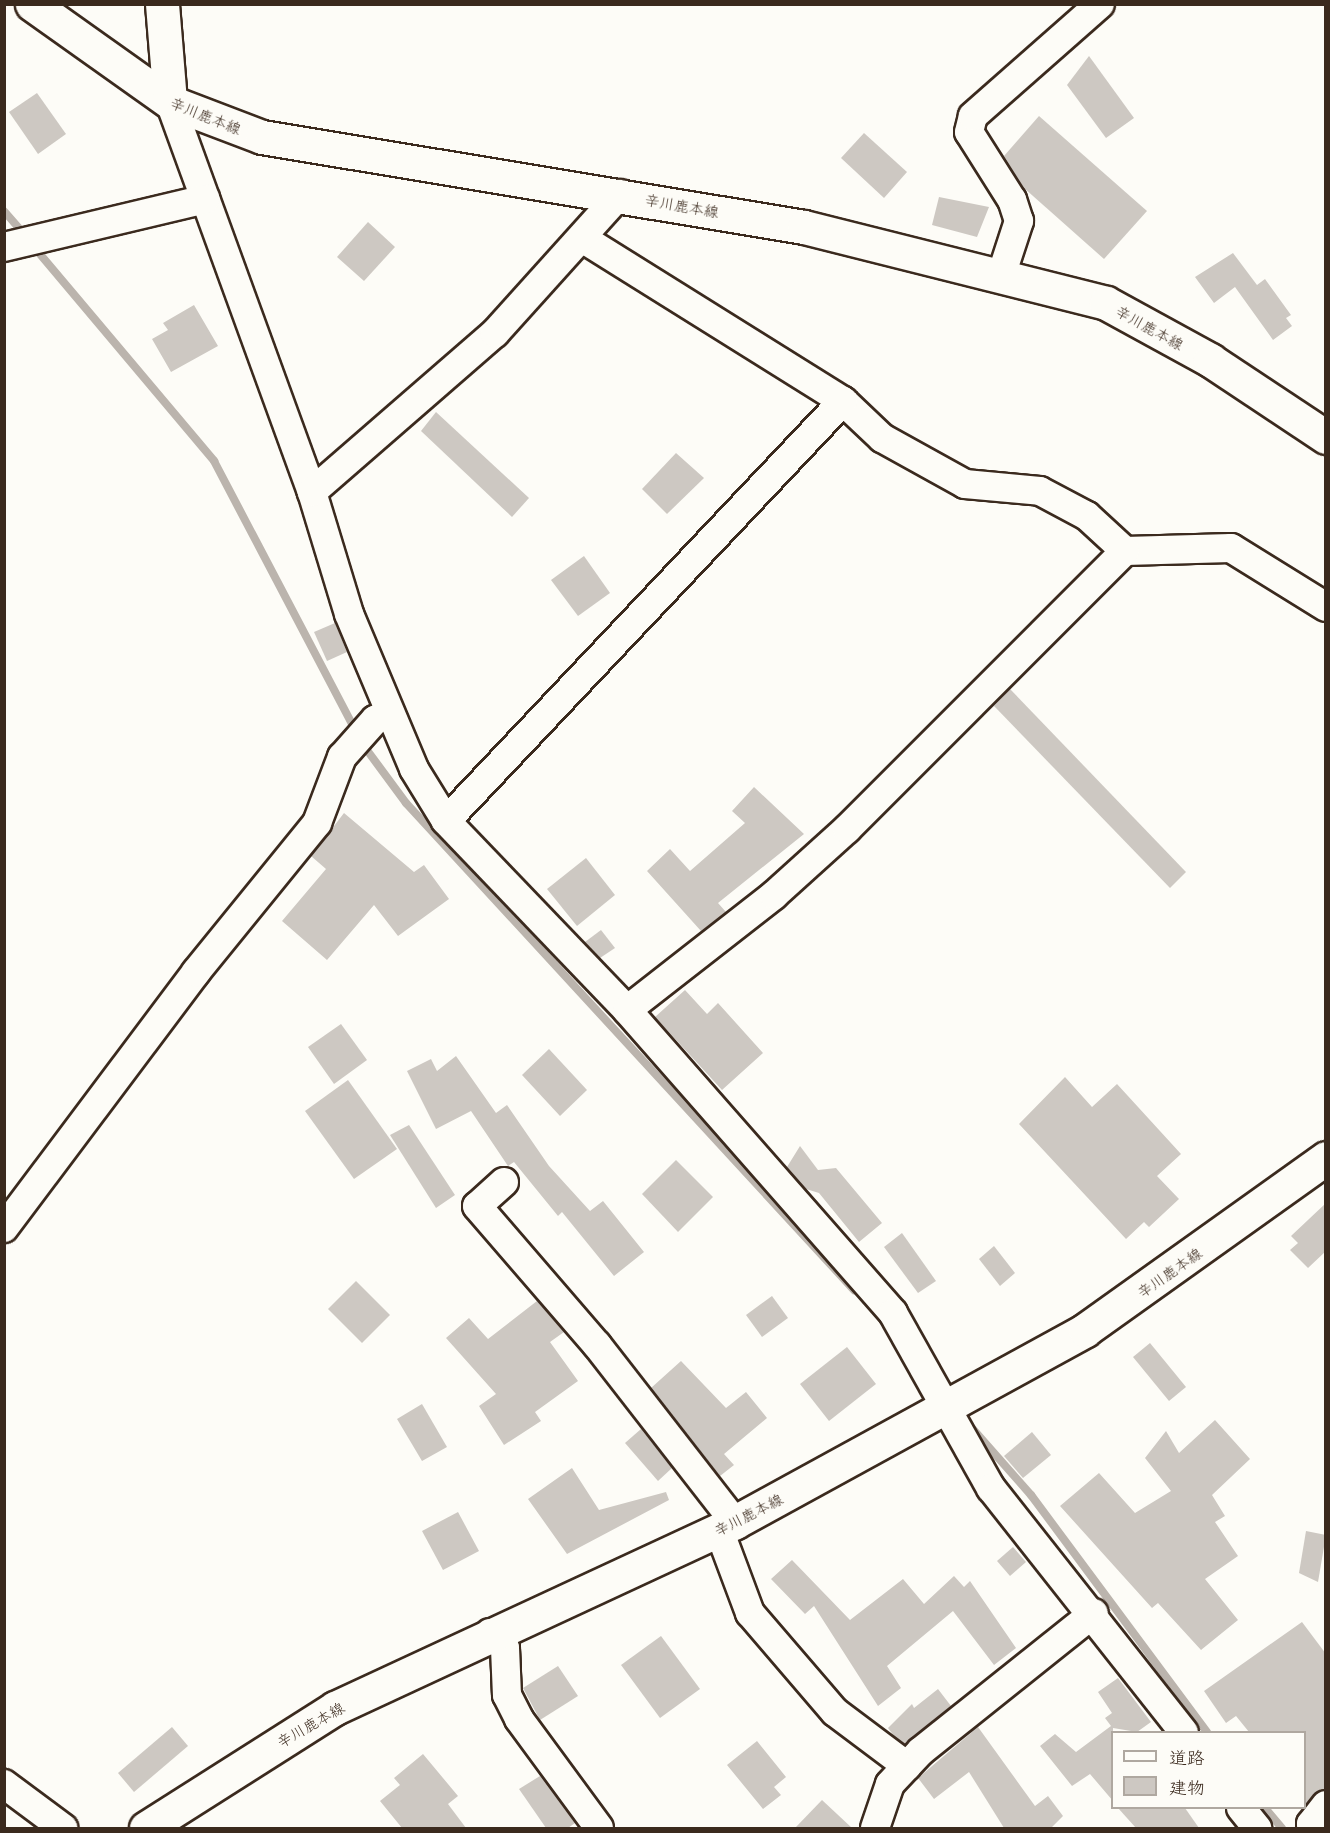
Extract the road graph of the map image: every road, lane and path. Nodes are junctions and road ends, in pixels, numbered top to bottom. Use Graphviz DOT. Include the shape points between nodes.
graph roads {
  1 [pos="32,4"];
  2 [pos="162,4"];
  3 [pos="1100,4"];
  4 [pos="170,102"];
  5 [pos="620,194"];
  6 [pos="205,199"];
  7 [pos="582,238"];
  8 [pos="4,247"];
  9 [pos="1002,273"];
  10 [pos="843,401"];
  11 [pos="1326,437"];
  12 [pos="312,492"];
  13 [pos="1125,552"];
  14 [pos="1326,607"];
  15 [pos="389,713"];
  16 [pos="446,821"];
  17 [pos="627,1010"];
  18 [pos="1326,1158"];
  19 [pos="504,1182"];
  20 [pos="4,1228"];
  21 [pos="948,1407"];
  22 [pos="727,1526"];
  23 [pos="1094,1614"];
  24 [pos="490,1633"];
  25 [pos="1183,1731"];
  26 [pos="907,1766"];
  27 [pos="4,1784"];
  28 [pos="1326,1805"];
  29 [pos="1242,1809"];
  30 [pos="590,1825"];
  31 [pos="63,1828"];
  32 [pos="146,1828"];
  33 [pos="875,1828"];
  34 [pos="1257,1828"];
  35 [pos="1314,1828"];
  1 -- 4 [label="main road, 辛川鹿本線"];
  2 -- 4 [label="main road"];
  3 -- 9 [label="street" via="973,116 969,132 1012,200 1020,221"];
  4 -- 5 [label="main road, 辛川鹿本線" via="262,137"];
  4 -- 6 [label="street"];
  5 -- 7 [label="street"];
  5 -- 9 [label="main road, 辛川鹿本線" via="804,227"];
  6 -- 8 [label="street"];
  6 -- 12 [label="street"];
  7 -- 10 [label="street"];
  7 -- 12 [label="street" via="495,333"];
  9 -- 11 [label="main road, 辛川鹿本線" via="1106,303 1210,360"];
  10 -- 13 [label="street" via="882,438 965,484 1040,491 1087,516"];
  10 -- 16 [label="street"];
  12 -- 15 [label="street" via="349,614"];
  13 -- 14 [label="street" via="1231,548"];
  13 -- 17 [label="street" via="848,829 774,895"];
  15 -- 16 [label="street"];
  15 -- 20 [label="street" via="375,720 342,757 317,823 196,972"];
  16 -- 17 [label="street"];
  17 -- 21 [label="street" via="892,1312"];
  18 -- 21 [label="main road, 辛川鹿本線" via="1085,1330"];
  19 -- 22 [label="street" via="477,1206 597,1345"];
  21 -- 22 [label="main road, 辛川鹿本線"];
  21 -- 23 [label="street" via="992,1488"];
  22 -- 24 [label="main road, 辛川鹿本線"];
  22 -- 26 [label="street" via="750,1613 835,1712"];
  23 -- 25 [label="street"];
  23 -- 26 [label="street"];
  24 -- 30 [label="street" via="505,1648 507,1695 519,1719"];
  24 -- 32 [label="main road, 辛川鹿本線" via="335,1708"];
  26 -- 33 [label="street" via="890,1784"];
  27 -- 31 [label="street"];
  28 -- 35 [label="street" via="1311,1824"];
  29 -- 34 [label="street"];
}
